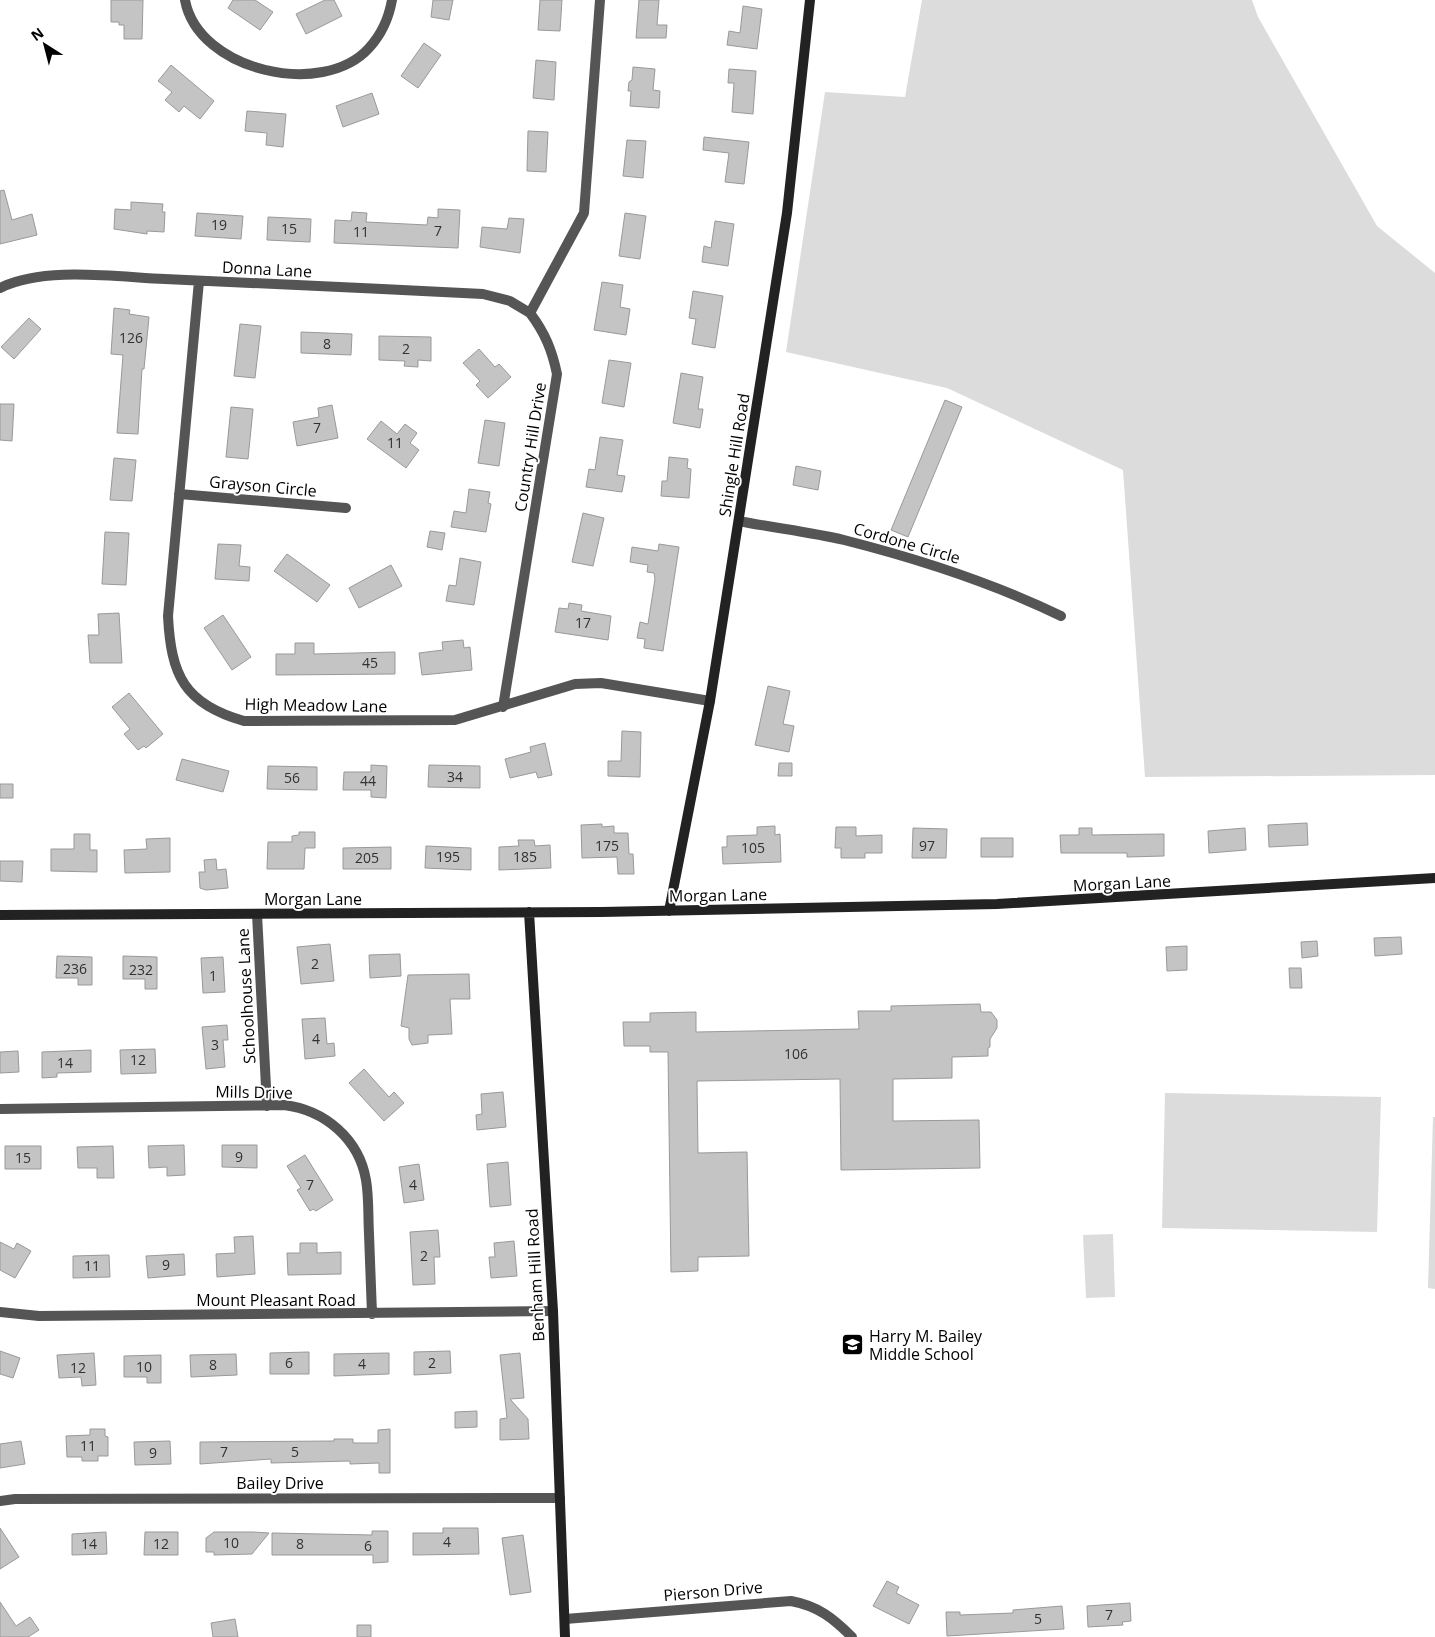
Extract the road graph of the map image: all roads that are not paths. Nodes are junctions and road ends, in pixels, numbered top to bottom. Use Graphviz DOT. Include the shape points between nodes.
graph roads {
  1 [pos="185,0"];
  2 [pos="392,0"];
  3 [pos="600,0"];
  4 [pos="810,0"];
  5 [pos="199,280"];
  6 [pos="0,288"];
  7 [pos="530,313"];
  8 [pos="179,494"];
  9 [pos="346,508"];
  10 [pos="738,522"];
  11 [pos="1060,616"];
  12 [pos="710,701"];
  13 [pos="504,707"];
  14 [pos="1435,878"];
  15 [pos="669,911"];
  16 [pos="529,912"];
  17 [pos="257,914"];
  18 [pos="0,915"];
  19 [pos="267,1106"];
  20 [pos="0,1109"];
  21 [pos="553,1311"];
  22 [pos="0,1312"];
  23 [pos="372,1314"];
  24 [pos="560,1498"];
  25 [pos="0,1501"];
  26 [pos="565,1619"];
  27 [pos="565,1637"];
  28 [pos="852,1637"];
  1 -- 2 [label="street" via="199,30 234,60 262,70 309,72 341,66 369,49 387,19"];
  3 -- 7 [label="street" via="584,213"];
  4 -- 10 [label="street, Shingle Hill Road" via="787,213"];
  5 -- 6 [label="street, Donna Lane" via="54,275 30,277"];
  5 -- 7 [label="street, Donna Lane" via="483,294 510,301"];
  5 -- 8 [label="street, High Meadow Lane"];
  7 -- 13 [label="street, Country Hill Drive" via="551,347 557,374"];
  8 -- 9 [label="street, Grayson Circle"];
  8 -- 13 [label="street, High Meadow Lane" via="168,616 170,650 175,668 195,698 212,709 244,721 455,720"];
  10 -- 11 [label="street, Cordone Circle" via="842,540 937,565 1015,594"];
  10 -- 12 [label="street, Shingle Hill Road"];
  12 -- 13 [label="street, High Meadow Lane" via="601,683 575,684"];
  12 -- 15 [label="street, Shingle Hill Road"];
  14 -- 15 [label="street, Morgan Lane" via="997,904"];
  15 -- 16 [label="street, Morgan Lane"];
  16 -- 17 [label="street, Morgan Lane"];
  16 -- 21 [label="street, Benham Hill Road"];
  17 -- 18 [label="street, Morgan Lane"];
  17 -- 19 [label="street, Schoolhouse Lane"];
  19 -- 20 [label="street, Mills Drive"];
  19 -- 23 [label="street, Mills Drive" via="296,1107 326,1119 338,1128 356,1152 366,1181"];
  21 -- 23 [label="street, Mount Pleasant Road"];
  21 -- 24 [label="street, Benham Hill Road"];
  22 -- 23 [label="street, Mount Pleasant Road" via="39,1316"];
  24 -- 25 [label="street, Bailey Drive"];
  24 -- 26 [label="street, Benham Hill Road"];
  26 -- 27 [label="street, Benham Hill Road"];
  26 -- 28 [label="street, Pierson Drive" via="790,1601 809,1604 823,1611"];
}
